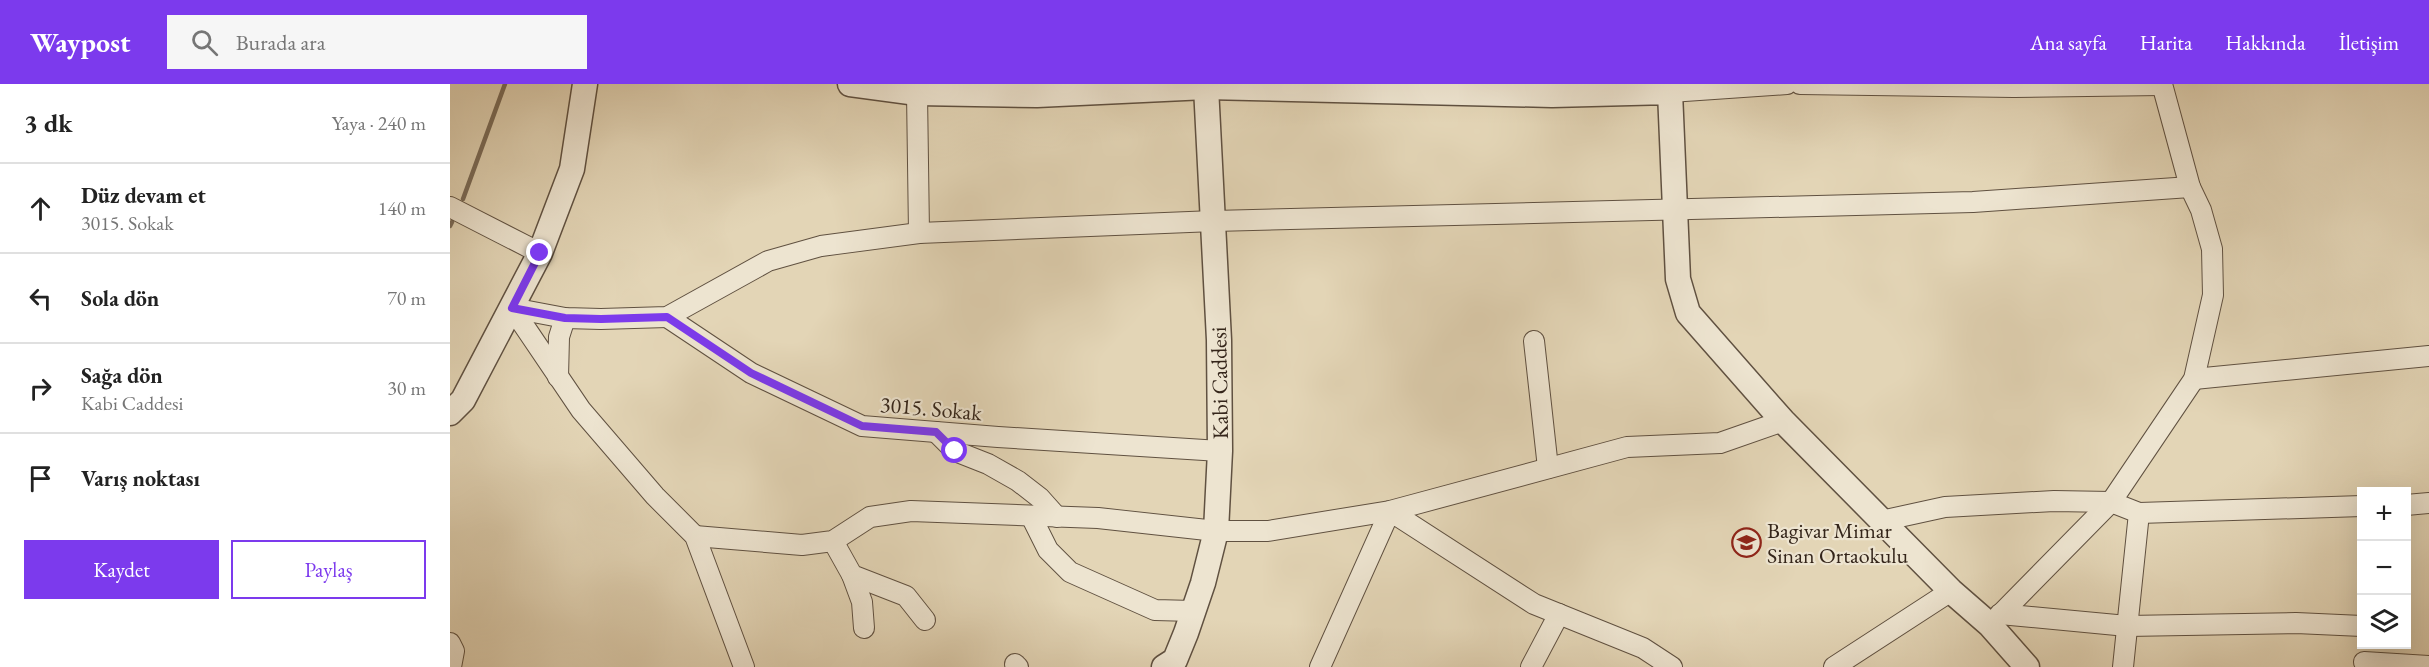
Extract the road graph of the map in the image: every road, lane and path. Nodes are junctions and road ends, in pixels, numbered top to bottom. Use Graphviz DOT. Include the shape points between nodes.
graph roads {
  1 [pos="585,84"];
  2 [pos="850,84"];
  3 [pos="1787,84"];
  4 [pos="1800,84"];
  5 [pos="2162,84"];
  6 [pos="1206,85"];
  7 [pos="1930,85"];
  8 [pos="1408,88"];
  9 [pos="1681,89"];
  10 [pos="1552,90"];
  11 [pos="917,93"];
  12 [pos="2190,187"];
  13 [pos="450,207"];
  14 [pos="1677,210"];
  15 [pos="1214,221"];
  16 [pos="919,233"];
  17 [pos="540,253"];
  18 [pos="512,308"];
  19 [pos="667,317"];
  20 [pos="565,318"];
  21 [pos="1534,340"];
  22 [pos="2429,356"];
  23 [pos="558,377"];
  24 [pos="2194,379"];
  25 [pos="450,413"];
  26 [pos="1783,421"];
  27 [pos="936,432"];
  28 [pos="1220,451"];
  29 [pos="1548,468"];
  30 [pos="2111,502"];
  31 [pos="2429,503"];
  32 [pos="2411,505"];
  33 [pos="2357,506"];
  34 [pos="1390,511"];
  35 [pos="2139,513"];
  36 [pos="1031,516"];
  37 [pos="1058,517"];
  38 [pos="1881,521"];
  39 [pos="1216,531"];
  40 [pos="695,536"];
  41 [pos="833,541"];
  42 [pos="852,575"];
  43 [pos="1951,591"];
  44 [pos="1193,611"];
  45 [pos="1559,614"];
  46 [pos="926,620"];
  47 [pos="1995,620"];
  48 [pos="2127,626"];
  49 [pos="2357,626"];
  50 [pos="864,628"];
  51 [pos="450,643"];
  52 [pos="2365,658"];
  53 [pos="1171,665"];
  54 [pos="2429,666"];
  55 [pos="451,667"];
  56 [pos="744,667"];
  57 [pos="1320,667"];
  58 [pos="1531,667"];
  59 [pos="1672,667"];
  60 [pos="1834,667"];
  61 [pos="2027,667"];
  62 [pos="2123,667"];
  1 -- 17 [label="street" via="572,169"];
  2 -- 11 [label="street"];
  3 -- 9 [label="street"];
  4 -- 7 [label="street"];
  5 -- 7 [label="street"];
  5 -- 12 [label="street"];
  6 -- 8 [label="street"];
  6 -- 11 [label="street" via="1037,94"];
  6 -- 15 [label="street, Kabi Caddesi"];
  8 -- 10 [label="street"];
  9 -- 10 [label="street"];
  9 -- 14 [label="street"];
  11 -- 16 [label="street"];
  12 -- 14 [label="street" via="1973,202"];
  12 -- 24 [label="street" via="2212,249 2213,295"];
  13 -- 17 [label="street"];
  14 -- 15 [label="street"];
  14 -- 26 [label="street" via="1678,279 1688,313"];
  15 -- 16 [label="street"];
  15 -- 28 [label="street, Kabi Caddesi"];
  16 -- 19 [label="street" via="821,246 768,261"];
  17 -- 18 [label="street"];
  18 -- 20 [label="street"];
  18 -- 23 [label="street"];
  18 -- 25 [label="street" via="463,400"];
  19 -- 20 [label="street"];
  19 -- 27 [label="street, 3015. Sokak" via="751,373 862,426"];
  20 -- 23 [label="street" via="559,337"];
  21 -- 29 [label="street"];
  22 -- 24 [label="street"];
  23 -- 40 [label="street" via="581,410 655,496"];
  24 -- 30 [label="street"];
  26 -- 29 [label="street" via="1720,443 1627,447"];
  26 -- 38 [label="street"];
  27 -- 28 [label="street, 3015. Sokak"];
  27 -- 37 [label="street" via="955,451 1018,481"];
  28 -- 39 [label="street, Kabi Caddesi"];
  29 -- 34 [label="street"];
  30 -- 35 [label="street"];
  30 -- 38 [label="street" via="1945,507"];
  30 -- 47 [label="street"];
  31 -- 32 [label="street"];
  33 -- 35 [label="street"];
  34 -- 39 [label="street" via="1268,531"];
  34 -- 45 [label="street" via="1534,604"];
  34 -- 57 [label="street"];
  35 -- 48 [label="street"];
  36 -- 37 [label="street"];
  36 -- 41 [label="street" via="891,514 870,517"];
  36 -- 44 [label="street" via="1048,550 1070,572 1155,610"];
  37 -- 39 [label="street"];
  38 -- 43 [label="street"];
  39 -- 44 [label="street, Kabi Caddesi"];
  40 -- 41 [label="street" via="802,545"];
  40 -- 56 [label="street"];
  41 -- 42 [label="street"];
  42 -- 46 [label="street" via="906,596"];
  42 -- 50 [label="street" via="862,602"];
  43 -- 47 [label="street"];
  43 -- 60 [label="street"];
  44 -- 53 [label="street, Kabi Caddesi"];
  45 -- 58 [label="street"];
  45 -- 59 [label="street" via="1643,648"];
  47 -- 48 [label="street"];
  47 -- 61 [label="street"];
  48 -- 49 [label="street"];
  48 -- 62 [label="street"];
  51 -- 55 [label="street" via="454,651"];
  52 -- 54 [label="street"];
}
